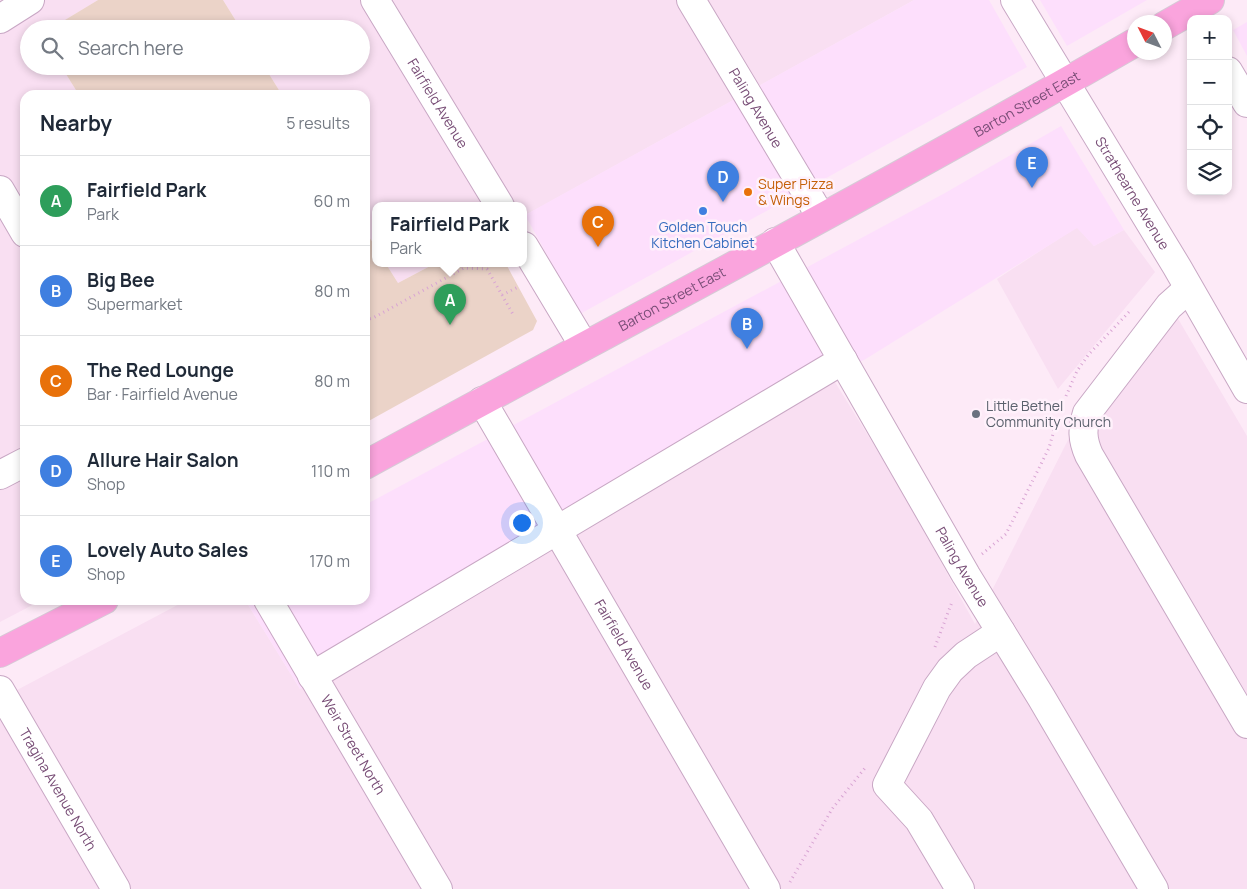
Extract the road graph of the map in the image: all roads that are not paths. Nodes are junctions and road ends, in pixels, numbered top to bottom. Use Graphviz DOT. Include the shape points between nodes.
graph roads {
  1 [pos="30,0"];
  2 [pos="376,0"];
  3 [pos="691,0"];
  4 [pos="1015,0"];
  5 [pos="1200,10"];
  6 [pos="0,19"];
  7 [pos="1172,22"];
  8 [pos="1127,47"];
  9 [pos="1232,78"];
  10 [pos="1066,83"];
  11 [pos="1247,103"];
  12 [pos="0,190"];
  13 [pos="498,202"];
  14 [pos="821,217"];
  15 [pos="20,224"];
  16 [pos="775,242"];
  17 [pos="527,251"];
  18 [pos="1188,289"];
  19 [pos="584,346"];
  20 [pos="843,360"];
  21 [pos="1247,389"];
  22 [pos="482,401"];
  23 [pos="370,462"];
  24 [pos="20,465"];
  25 [pos="0,475"];
  26 [pos="557,530"];
  27 [pos="94,605"];
  28 [pos="271,605"];
  29 [pos="1001,632"];
  30 [pos="0,653"];
  31 [pos="312,676"];
  32 [pos="0,690"];
  33 [pos="1247,724"];
  34 [pos="116,889"];
  35 [pos="438,889"];
  36 [pos="766,889"];
  37 [pos="960,889"];
  38 [pos="1154,889"];
  1 -- 6 [label="street"];
  2 -- 13 [label="street, Fairfield Avenue"];
  3 -- 14 [label="street, Paling Avenue"];
  4 -- 10 [label="street, Strathearne Avenue"];
  5 -- 7 [label="main road"];
  8 -- 10 [label="main road, Barton Street East"];
  9 -- 11 [label="street"];
  10 -- 14 [label="main road, Barton Street East"];
  10 -- 18 [label="street, Strathearne Avenue"];
  12 -- 15 [label="street"];
  14 -- 16 [label="main road, Barton Street East"];
  16 -- 19 [label="main road, Barton Street East"];
  16 -- 20 [label="street, Paling Avenue"];
  17 -- 19 [label="street"];
  18 -- 21 [label="street, Strathearne Avenue"];
  18 -- 33 [label="street" via="1169,306 1087,413 1083,442"];
  19 -- 22 [label="main road, Barton Street East"];
  20 -- 26 [label="street"];
  20 -- 29 [label="street, Paling Avenue"];
  22 -- 23 [label="main road, Barton Street East"];
  22 -- 26 [label="street, Fairfield Avenue"];
  24 -- 25 [label="street"];
  26 -- 31 [label="street"];
  26 -- 36 [label="street, Fairfield Avenue"];
  27 -- 30 [label="main road"];
  28 -- 31 [label="street, Weir Street North"];
  29 -- 37 [label="street" via="950,670 937,688 887,785 919,820"];
  29 -- 38 [label="street, Paling Avenue"];
  31 -- 35 [label="street, Weir Street North"];
  32 -- 34 [label="street, Tragina Avenue North"];
}
